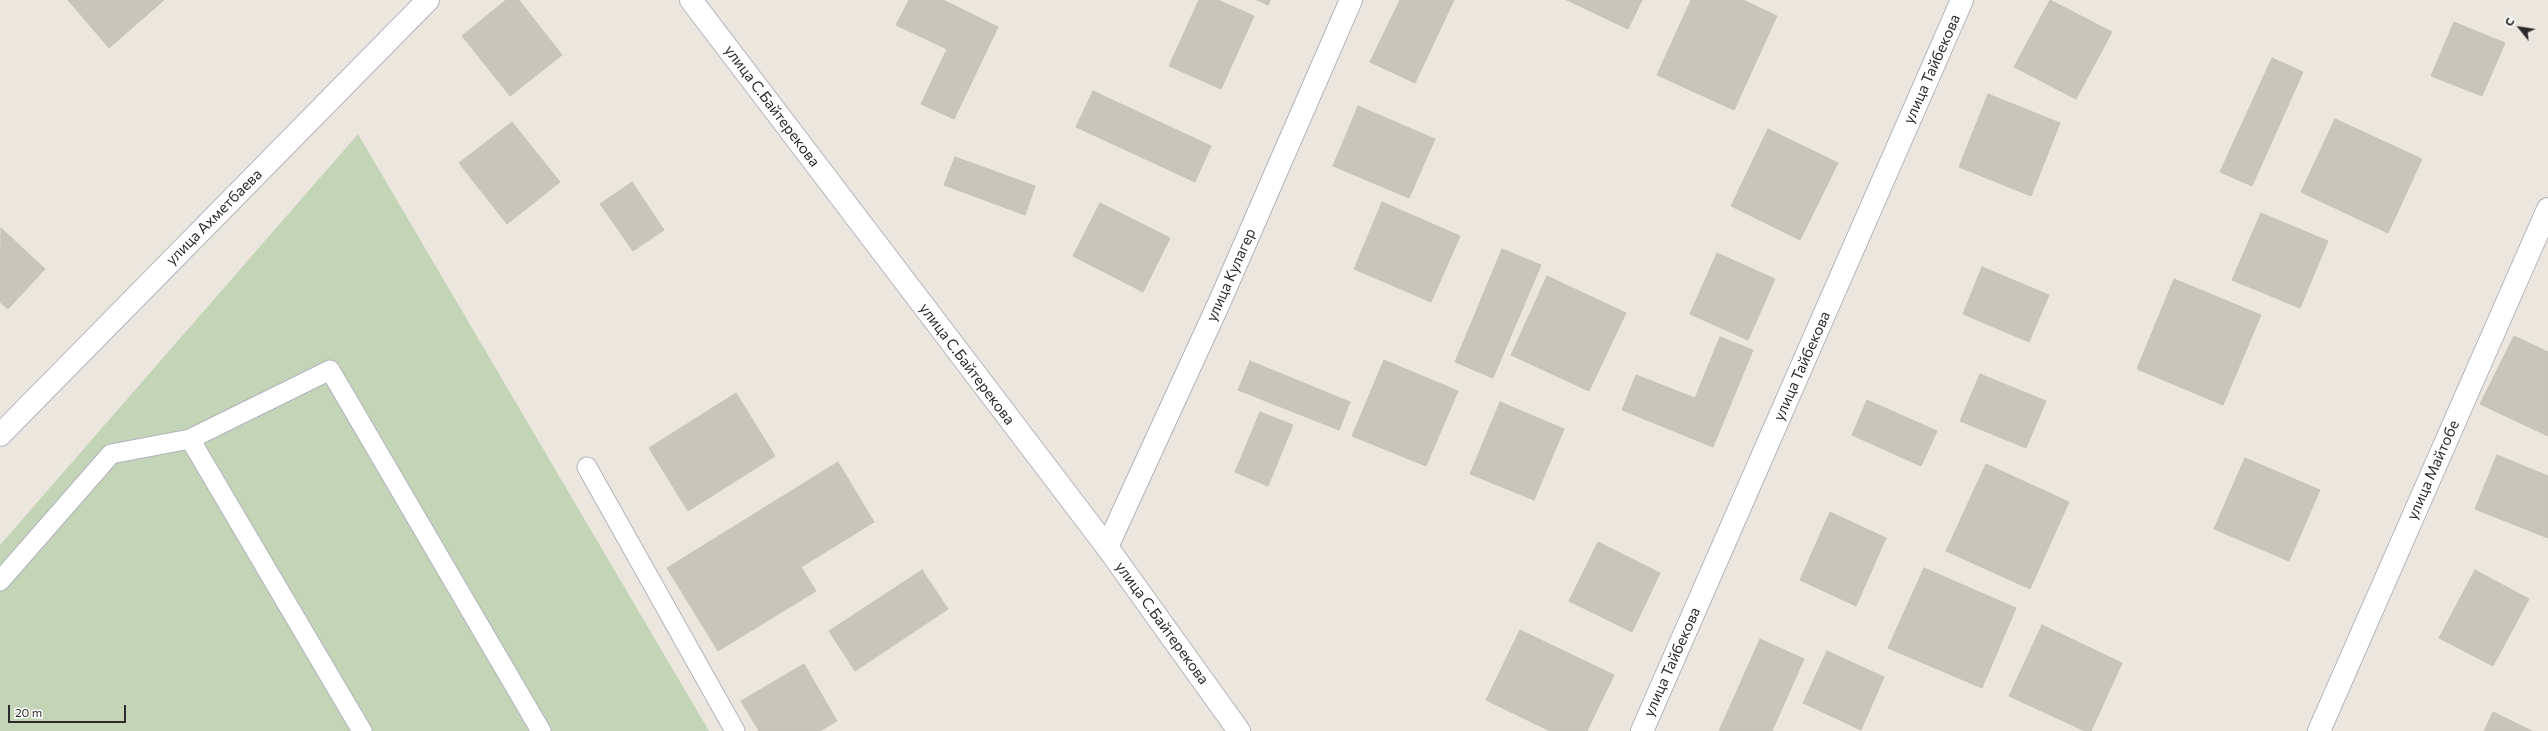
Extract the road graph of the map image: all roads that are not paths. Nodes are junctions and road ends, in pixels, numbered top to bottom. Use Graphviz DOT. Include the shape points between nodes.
graph roads {
  1 [pos="428,0"];
  2 [pos="1351,0"];
  3 [pos="1962,0"];
  4 [pos="693,1"];
  5 [pos="2548,209"];
  6 [pos="0,435"];
  7 [pos="190,439"];
  8 [pos="587,467"];
  9 [pos="1107,547"];
  10 [pos="0,580"];
  11 [pos="362,731"];
  12 [pos="541,731"];
  13 [pos="735,731"];
  14 [pos="1239,731"];
  15 [pos="1642,731"];
  16 [pos="2319,731"];
  1 -- 6 [label="street, улица Ахметбаева"];
  2 -- 9 [label="street, улица Кулагер" via="1223,294"];
  3 -- 15 [label="street, улица Тайбекова"];
  4 -- 9 [label="street, улица С.Байтерекова"];
  5 -- 16 [label="street, улица Майтобе"];
  7 -- 10 [label="lane" via="111,454"];
  7 -- 11 [label="lane"];
  7 -- 12 [label="lane" via="330,370"];
  8 -- 13 [label="lane"];
  9 -- 14 [label="street, улица С.Байтерекова"];
}
